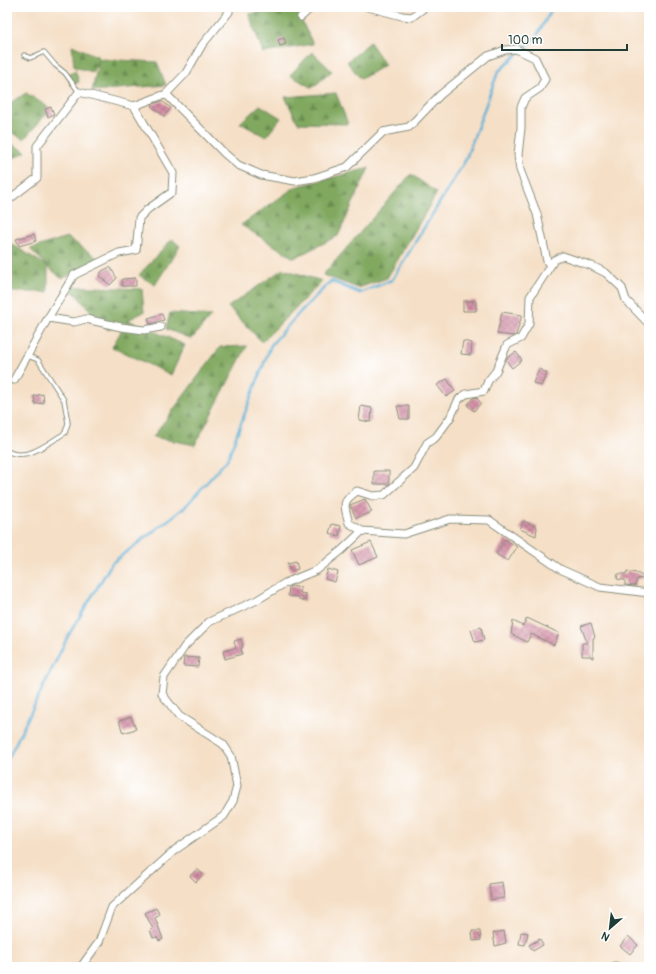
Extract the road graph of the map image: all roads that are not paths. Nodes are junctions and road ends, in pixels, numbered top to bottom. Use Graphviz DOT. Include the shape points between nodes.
graph roads {
  1 [pos="229,7"];
  2 [pos="312,7"];
  3 [pos="368,7"];
  4 [pos="425,7"];
  5 [pos="301,17"];
  6 [pos="24,55"];
  7 [pos="79,92"];
  8 [pos="166,94"];
  9 [pos="134,106"];
  10 [pos="7,201"];
  11 [pos="550,266"];
  12 [pos="48,318"];
  13 [pos="649,324"];
  14 [pos="160,327"];
  15 [pos="28,356"];
  16 [pos="14,380"];
  17 [pos="7,451"];
  18 [pos="362,531"];
  19 [pos="649,593"];
  20 [pos="81,967"];
  21 [pos="614,967"];
  22 [pos="618,967"];
  1 -- 8 [label="street" via="230,12 202,45 186,73"];
  2 -- 5 [label="street"];
  3 -- 4 [label="street" via="412,17"];
  6 -- 7 [label="lane" via="30,58 44,52"];
  7 -- 9 [label="street"];
  7 -- 10 [label="street" via="37,146 37,178"];
  8 -- 9 [label="street"];
  8 -- 11 [label="street" via="238,165 261,175 295,181 314,178 347,167 383,132 409,128 440,95 488,56 511,49 526,53 535,58 545,79 540,88 525,98 521,107 518,155 520,170 536,214 546,261"];
  9 -- 12 [label="street" via="173,173 172,192 138,218 136,250 119,254 74,275"];
  11 -- 13 [label="street" via="554,260 563,256 606,273 622,288 626,300"];
  11 -- 18 [label="street" via="530,297 529,324 521,338 507,345 484,391 466,394 459,399 450,418 436,437 427,443 414,468 384,495 373,496 357,491 348,498 344,506 349,523"];
  12 -- 14 [label="street" via="74,322 86,319 144,330"];
  12 -- 15 [label="street"];
  15 -- 16 [label="street"];
  15 -- 17 [label="lane" via="38,360 64,400 68,422 65,433 27,454"];
  18 -- 19 [label="street" via="404,534 450,519 489,520 560,569 600,587"];
  18 -- 20 [label="street" via="317,570 285,582 257,600 209,622 185,646 164,677 162,694 179,716 223,744 231,756 237,786 233,801 224,816 174,850 112,908 99,942"];
  21 -- 22 [label="street"];
}
